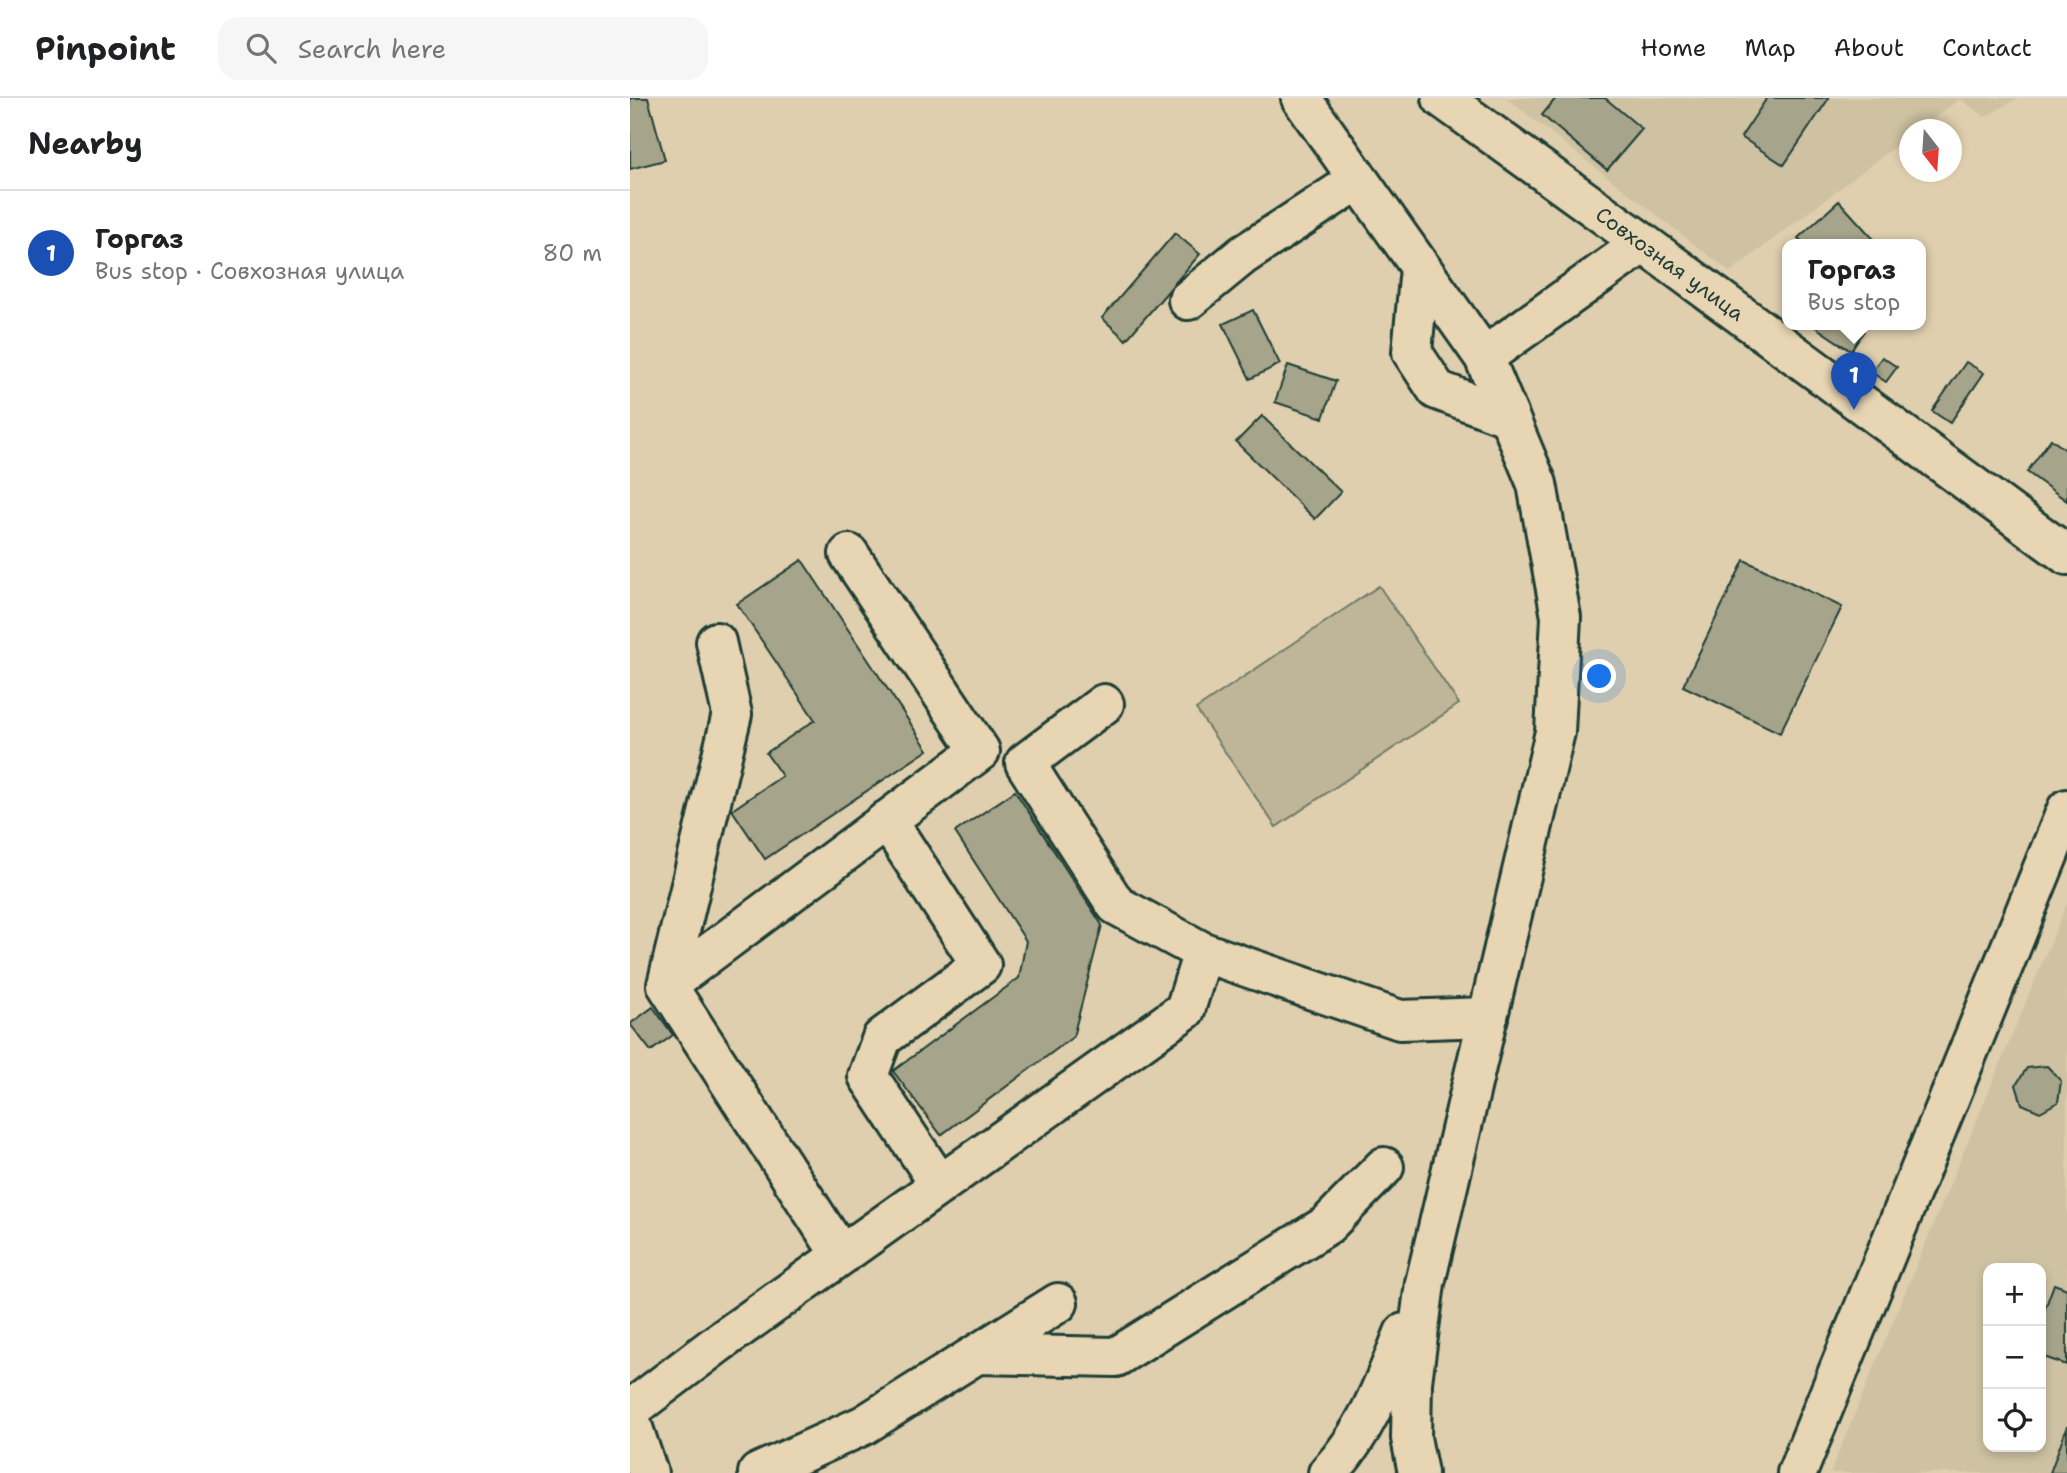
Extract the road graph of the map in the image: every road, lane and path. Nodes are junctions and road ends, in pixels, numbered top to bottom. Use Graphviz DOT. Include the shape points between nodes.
graph roads {
  1 [pos="1301,98"];
  2 [pos="1442,98"];
  3 [pos="1358,180"];
  4 [pos="1643,243"];
  5 [pos="1420,268"];
  6 [pos="1188,300"];
  7 [pos="1484,357"];
  8 [pos="1509,417"];
  9 [pos="849,554"];
  10 [pos="2067,555"];
  11 [pos="716,642"];
  12 [pos="1104,704"];
  13 [pos="2065,818"];
  14 [pos="887,820"];
  15 [pos="1203,952"];
  16 [pos="667,985"];
  17 [pos="1488,1017"];
  18 [pos="1384,1167"];
  19 [pos="940,1185"];
  20 [pos="841,1255"];
  21 [pos="1425,1283"];
  22 [pos="1058,1303"];
  23 [pos="977,1354"];
  24 [pos="630,1410"];
  25 [pos="630,1419"];
  26 [pos="648,1473"];
  27 [pos="758,1473"];
  28 [pos="1328,1473"];
  29 [pos="1418,1473"];
  30 [pos="1797,1473"];
  1 -- 3 [label="main road"];
  2 -- 4 [label="main road, Совхозная улица"];
  3 -- 5 [label="main road"];
  3 -- 6 [label="main road" via="1243,255"];
  4 -- 7 [label="main road"];
  4 -- 10 [label="main road, Совхозная улица"];
  5 -- 7 [label="main road"];
  5 -- 8 [label="main road" via="1412,352 1437,390"];
  7 -- 8 [label="main road"];
  8 -- 17 [label="main road" via="1537,484 1560,617 1555,732"];
  9 -- 14 [label="main road" via="980,751"];
  11 -- 16 [label="main road" via="732,714"];
  12 -- 15 [label="main road" via="1025,763 1116,905"];
  13 -- 30 [label="main road"];
  14 -- 16 [label="main road"];
  14 -- 19 [label="main road" via="981,965 882,1038 869,1076"];
  15 -- 17 [label="main road" via="1400,1020"];
  15 -- 19 [label="main road" via="1185,1010"];
  16 -- 20 [label="main road"];
  17 -- 21 [label="main road"];
  18 -- 23 [label="main road" via="1327,1225 1116,1357"];
  19 -- 20 [label="main road"];
  20 -- 24 [label="main road"];
  21 -- 28 [label="main road" via="1370,1416"];
  21 -- 29 [label="main road" via="1412,1382 1411,1438"];
  22 -- 23 [label="main road"];
  23 -- 27 [label="main road" via="864,1425"];
  25 -- 26 [label="main road"];
}
